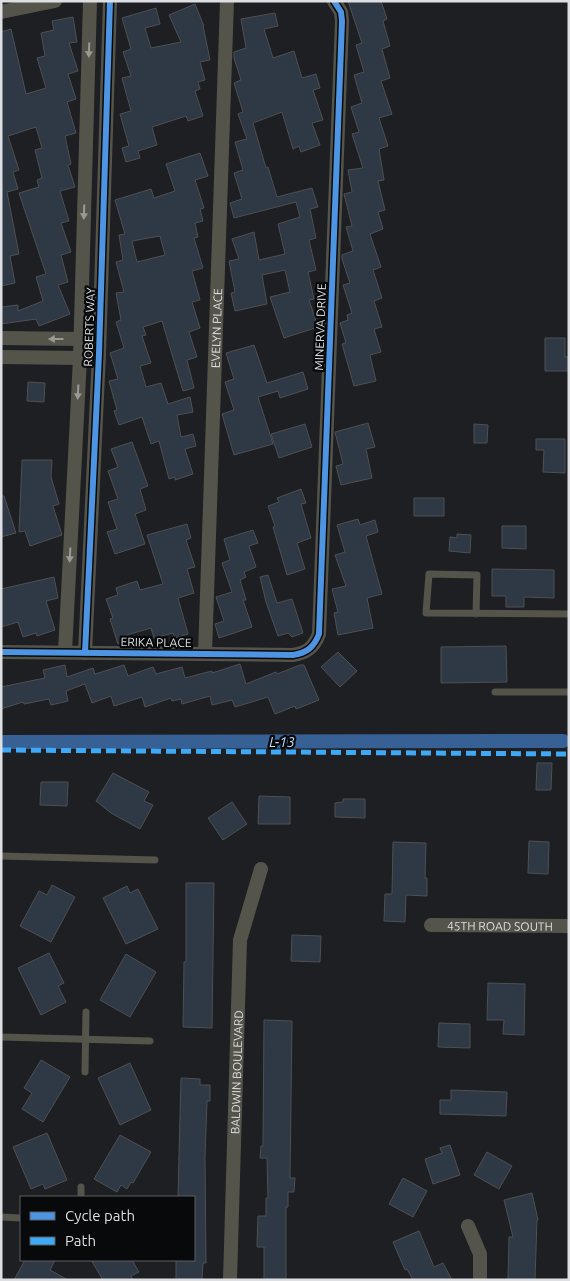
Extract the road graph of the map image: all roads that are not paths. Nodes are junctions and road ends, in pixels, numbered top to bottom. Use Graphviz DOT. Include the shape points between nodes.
graph roads {
  1 [pos="55,1"];
  2 [pos="90,1"];
  3 [pos="110,1"];
  4 [pos="226,1"];
  5 [pos="336,2"];
  6 [pos="1,12"];
  7 [pos="1,338"];
  8 [pos="80,339"];
  9 [pos="99,354"];
  10 [pos="1,357"];
  11 [pos="80,358"];
  12 [pos="476,614"];
  13 [pos="569,614"];
  14 [pos="310,649"];
  15 [pos="1,652"];
  16 [pos="65,652"];
  17 [pos="85,653"];
  18 [pos="205,654"];
  19 [pos="496,692"];
  20 [pos="569,692"];
  21 [pos="1,856"];
  22 [pos="155,860"];
  23 [pos="261,869"];
  24 [pos="431,926"];
  25 [pos="569,926"];
  26 [pos="86,1012"];
  27 [pos="1,1037"];
  28 [pos="85,1040"];
  29 [pos="150,1042"];
  30 [pos="85,1072"];
  31 [pos="81,1186"];
  32 [pos="81,1196"];
  33 [pos="1,1217"];
  34 [pos="20,1218"];
  35 [pos="468,1226"];
  36 [pos="230,1280"];
  37 [pos="480,1280"];
  1 -- 6 [label="street"];
  2 -- 8 [label="street, ROBERTS WAY, one-way"];
  3 -- 9 [label="street, ROBERTS WAY"];
  4 -- 18 [label="street, EVELYN PLACE"];
  5 -- 14 [label="street, MINERVA DRIVE" via="342,21 319,634"];
  8 -- 7 [label="street, one-way"];
  8 -- 9 [label="street"];
  8 -- 11 [label="street, ROBERTS WAY"];
  9 -- 11 [label="street"];
  9 -- 17 [label="street, ROBERTS WAY"];
  10 -- 11 [label="street"];
  11 -- 16 [label="street, ROBERTS WAY, one-way"];
  12 -- 12 [label="lane" via="426,613 428,574 477,575"];
  12 -- 13 [label="lane"];
  14 -- 18 [label="street, ERIKA PLACE" via="293,655"];
  15 -- 16 [label="street, ERIKA PLACE"];
  16 -- 17 [label="street, ERIKA PLACE"];
  17 -- 18 [label="street, ERIKA PLACE"];
  19 -- 20 [label="lane"];
  21 -- 22 [label="lane"];
  23 -- 36 [label="street, BALDWIN BOULEVARD" via="240,940"];
  24 -- 25 [label="street, 45TH ROAD SOUTH"];
  26 -- 28 [label="lane"];
  27 -- 28 [label="lane"];
  28 -- 29 [label="lane"];
  28 -- 30 [label="lane"];
  31 -- 32 [label="lane"];
  33 -- 34 [label="lane"];
  35 -- 37 [label="street" via="480,1254"];
}
